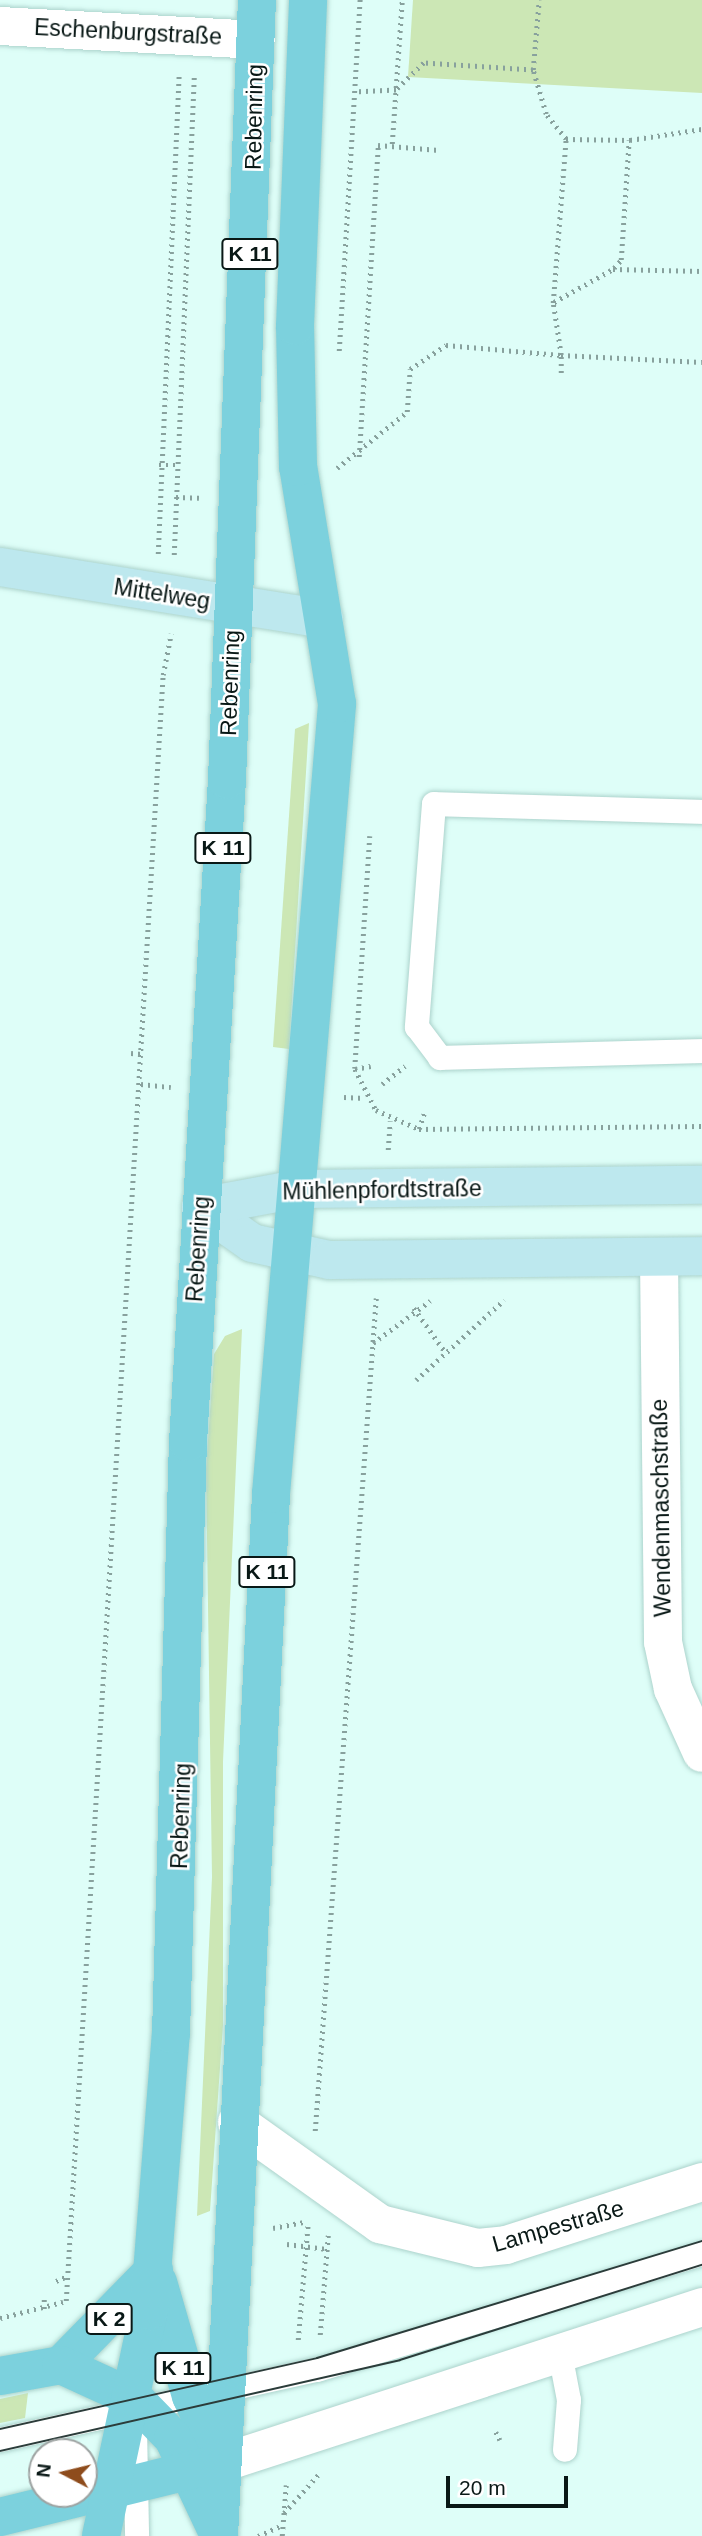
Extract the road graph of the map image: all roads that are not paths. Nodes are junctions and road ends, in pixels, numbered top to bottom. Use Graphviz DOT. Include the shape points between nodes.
graph roads {
  1 [pos="257,0"];
  2 [pos="309,0"];
  3 [pos="0,26"];
  4 [pos="256,40"];
  5 [pos="0,567"];
  6 [pos="234,605"];
  7 [pos="324,619"];
  8 [pos="702,812"];
  9 [pos="702,1051"];
  10 [pos="702,1185"];
  11 [pos="298,1189"];
  12 [pos="201,1207"];
  13 [pos="290,1256"];
  14 [pos="702,1256"];
  15 [pos="659,1257"];
  16 [pos="702,1753"];
  17 [pos="237,2122"];
  18 [pos="702,2182"];
  19 [pos="702,2253"];
  20 [pos="154,2270"];
  21 [pos="702,2307"];
  22 [pos="228,2327"];
  23 [pos="178,2344"];
  24 [pos="560,2353"];
  25 [pos="61,2365"];
  26 [pos="0,2376"];
  27 [pos="208,2393"];
  28 [pos="137,2407"];
  29 [pos="0,2440"];
  30 [pos="565,2451"];
  31 [pos="207,2467"];
  32 [pos="123,2490"];
  33 [pos="0,2517"];
  34 [pos="101,2536"];
  35 [pos="137,2536"];
  36 [pos="219,2536"];
  1 -- 4 [label="main road, Rebenring / K 11"];
  2 -- 7 [label="main road, Rebenring / K 11" via="295,326 298,454"];
  3 -- 4 [label="street, Eschenburgstraße" via="188,52"];
  4 -- 6 [label="main road, Rebenring / K 11"];
  5 -- 6 [label="main road, Mittelweg" via="165,579"];
  6 -- 7 [label="main road, Mittelweg"];
  6 -- 12 [label="main road, Rebenring / K 11"];
  7 -- 11 [label="main road, Rebenring / K 11" via="337,704"];
  8 -- 9 [label="lane" via="434,804 417,1027 440,1058"];
  10 -- 11 [label="main road, Mühlenpfordtstraße"];
  11 -- 12 [label="main road, Mühlenpfordtstraße"];
  11 -- 13 [label="main road, Rebenring / K 11"];
  12 -- 13 [label="main road" via="252,1243"];
  12 -- 20 [label="main road, Rebenring / K 11" via="184,1538 180,1861"];
  13 -- 15 [label="main road"];
  13 -- 17 [label="main road, Rebenring / K 11"];
  14 -- 15 [label="main road"];
  15 -- 16 [label="street, Wendenmaschstraße" via="663,1642 673,1689"];
  17 -- 18 [label="street, Lampestraße" via="380,2224 478,2248 506,2245"];
  17 -- 22 [label="main road, Rebenring / K 11"];
  19 -- 27 [label="lane" via="295,2376"];
  20 -- 23 [label="main road, K 11"];
  20 -- 25 [label="main road, K 2"];
  20 -- 28 [label="main road, Rebenring / K 11"];
  21 -- 24 [label="street"];
  22 -- 23 [label="main road, K 11" via="200,2353"];
  22 -- 27 [label="main road, Rebenring / K 11"];
  23 -- 27 [label="main road, K 11"];
  24 -- 30 [label="lane" via="569,2400"];
  24 -- 31 [label="street"];
  25 -- 26 [label="main road"];
  25 -- 28 [label="main road"];
  27 -- 28 [label="lane"];
  27 -- 31 [label="main road, Rebenring / K 11"];
  28 -- 29 [label="lane"];
  28 -- 31 [label="main road"];
  28 -- 32 [label="main road, Rebenring / K 11"];
  31 -- 32 [label="main road"];
  31 -- 36 [label="main road"];
  32 -- 33 [label="main road"];
  32 -- 34 [label="main road, K 11"];
  32 -- 35 [label="lane"];
}
